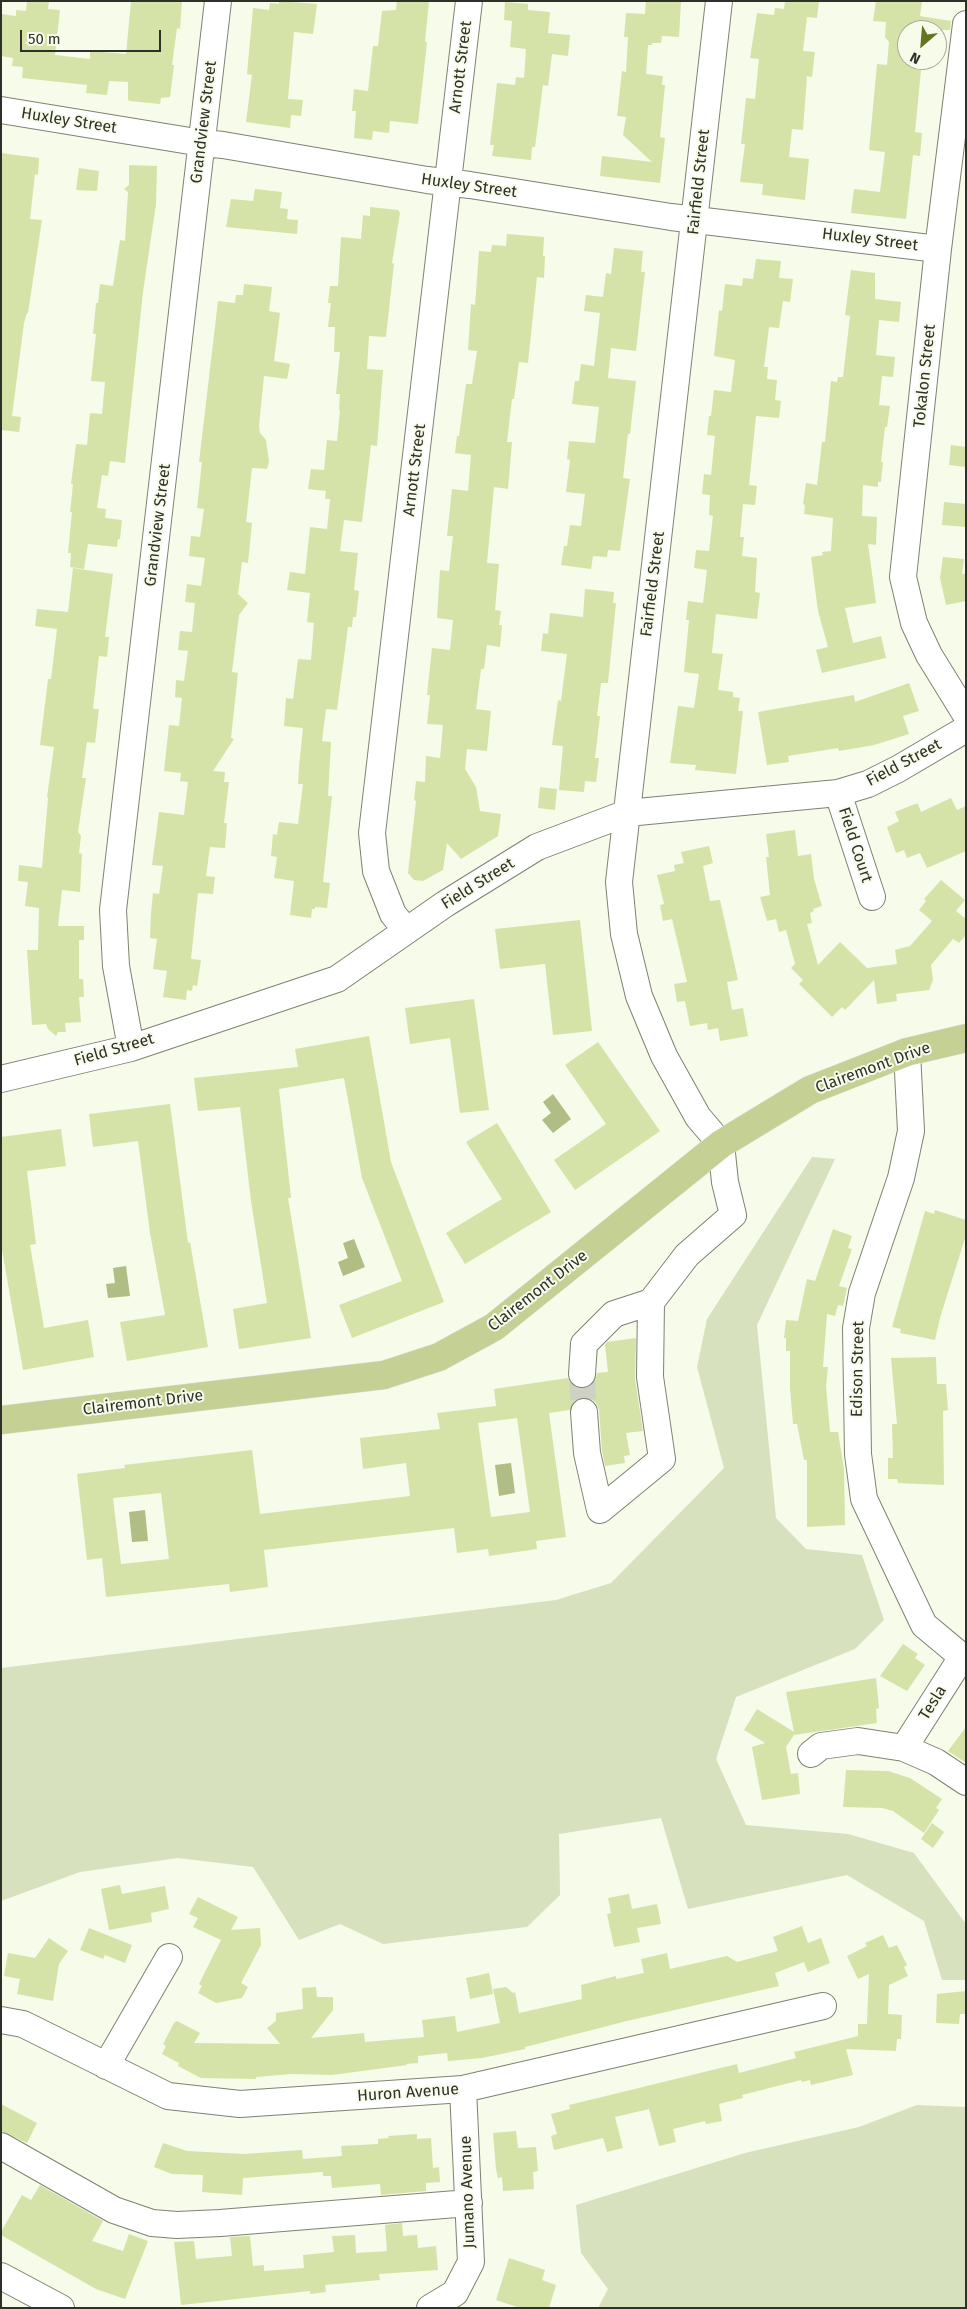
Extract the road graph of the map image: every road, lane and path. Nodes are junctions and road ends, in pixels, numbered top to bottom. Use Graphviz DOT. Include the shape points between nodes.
graph roads {
  1 [pos="218,1"];
  2 [pos="469,1"];
  3 [pos="720,1"];
  4 [pos="966,24"];
  5 [pos="1,110"];
  6 [pos="202,143"];
  7 [pos="448,182"];
  8 [pos="695,220"];
  9 [pos="938,249"];
  10 [pos="966,715"];
  11 [pos="966,728"];
  12 [pos="838,792"];
  13 [pos="627,813"];
  14 [pos="872,897"];
  15 [pos="406,930"];
  16 [pos="966,1038"];
  17 [pos="131,1048"];
  18 [pos="907,1052"];
  19 [pos="1,1079"];
  20 [pos="722,1144"];
  21 [pos="651,1302"];
  22 [pos="582,1374"];
  23 [pos="584,1412"];
  24 [pos="1,1420"];
  25 [pos="964,1658"];
  26 [pos="904,1748"];
  27 [pos="811,1754"];
  28 [pos="966,1782"];
  29 [pos="169,1957"];
  30 [pos="823,2006"];
  31 [pos="1,2020"];
  32 [pos="106,2066"];
  33 [pos="463,2089"];
  34 [pos="1,2146"];
  35 [pos="469,2203"];
  36 [pos="1,2276"];
  37 [pos="61,2308"];
  38 [pos="430,2308"];
  1 -- 6 [label="street, Grandview Street"];
  2 -- 7 [label="street, Arnott Street"];
  3 -- 8 [label="street, Fairfield Street"];
  4 -- 9 [label="street, Tokalon Street"];
  5 -- 6 [label="street, Huxley Street"];
  6 -- 7 [label="street, Huxley Street"];
  6 -- 17 [label="street, Grandview Street" via="114,910 116,966"];
  7 -- 8 [label="street, Huxley Street"];
  7 -- 15 [label="street, Arnott Street" via="372,833 376,870 393,914"];
  8 -- 9 [label="street, Huxley Street"];
  8 -- 13 [label="street, Fairfield Street"];
  9 -- 10 [label="street, Tokalon Street" via="904,577 914,623 929,655"];
  11 -- 12 [label="street, Field Street" via="898,769 868,784"];
  12 -- 13 [label="street, Field Street"];
  12 -- 14 [label="street, Field Court"];
  13 -- 15 [label="street, Field Street" via="537,847"];
  13 -- 20 [label="street, Fairfield Street" via="619,882 624,934 635,984 664,1056 698,1117"];
  15 -- 17 [label="street, Field Street" via="337,979"];
  16 -- 18 [label="main road, Clairemont Drive"];
  17 -- 19 [label="street, Field Street"];
  18 -- 20 [label="main road, Clairemont Drive" via="810,1090"];
  18 -- 25 [label="street, Edison Street" via="911,1131 901,1178 862,1293 856,1328 858,1454 864,1499 924,1626"];
  20 -- 21 [label="street" via="725,1182 733,1215 687,1255"];
  20 -- 24 [label="main road, Clairemont Drive" via="494,1327 439,1358 384,1375"];
  21 -- 22 [label="street" via="614,1314 584,1344"];
  21 -- 23 [label="street" via="650,1377 662,1459 600,1510 587,1453"];
  25 -- 26 [label="street, Tesla"];
  26 -- 27 [label="street" via="858,1741 822,1746"];
  26 -- 28 [label="street" via="936,1762"];
  29 -- 32 [label="street"];
  30 -- 33 [label="street, Huron Avenue"];
  31 -- 32 [label="street, Huron Avenue" via="23,2024"];
  32 -- 33 [label="street, Huron Avenue" via="168,2096 240,2104"];
  33 -- 35 [label="street, Jumano Avenue"];
  34 -- 35 [label="street" via="114,2210 152,2223 177,2225"];
  35 -- 38 [label="street, Jumano Avenue" via="471,2262 455,2293"];
  36 -- 37 [label="street"];
}
